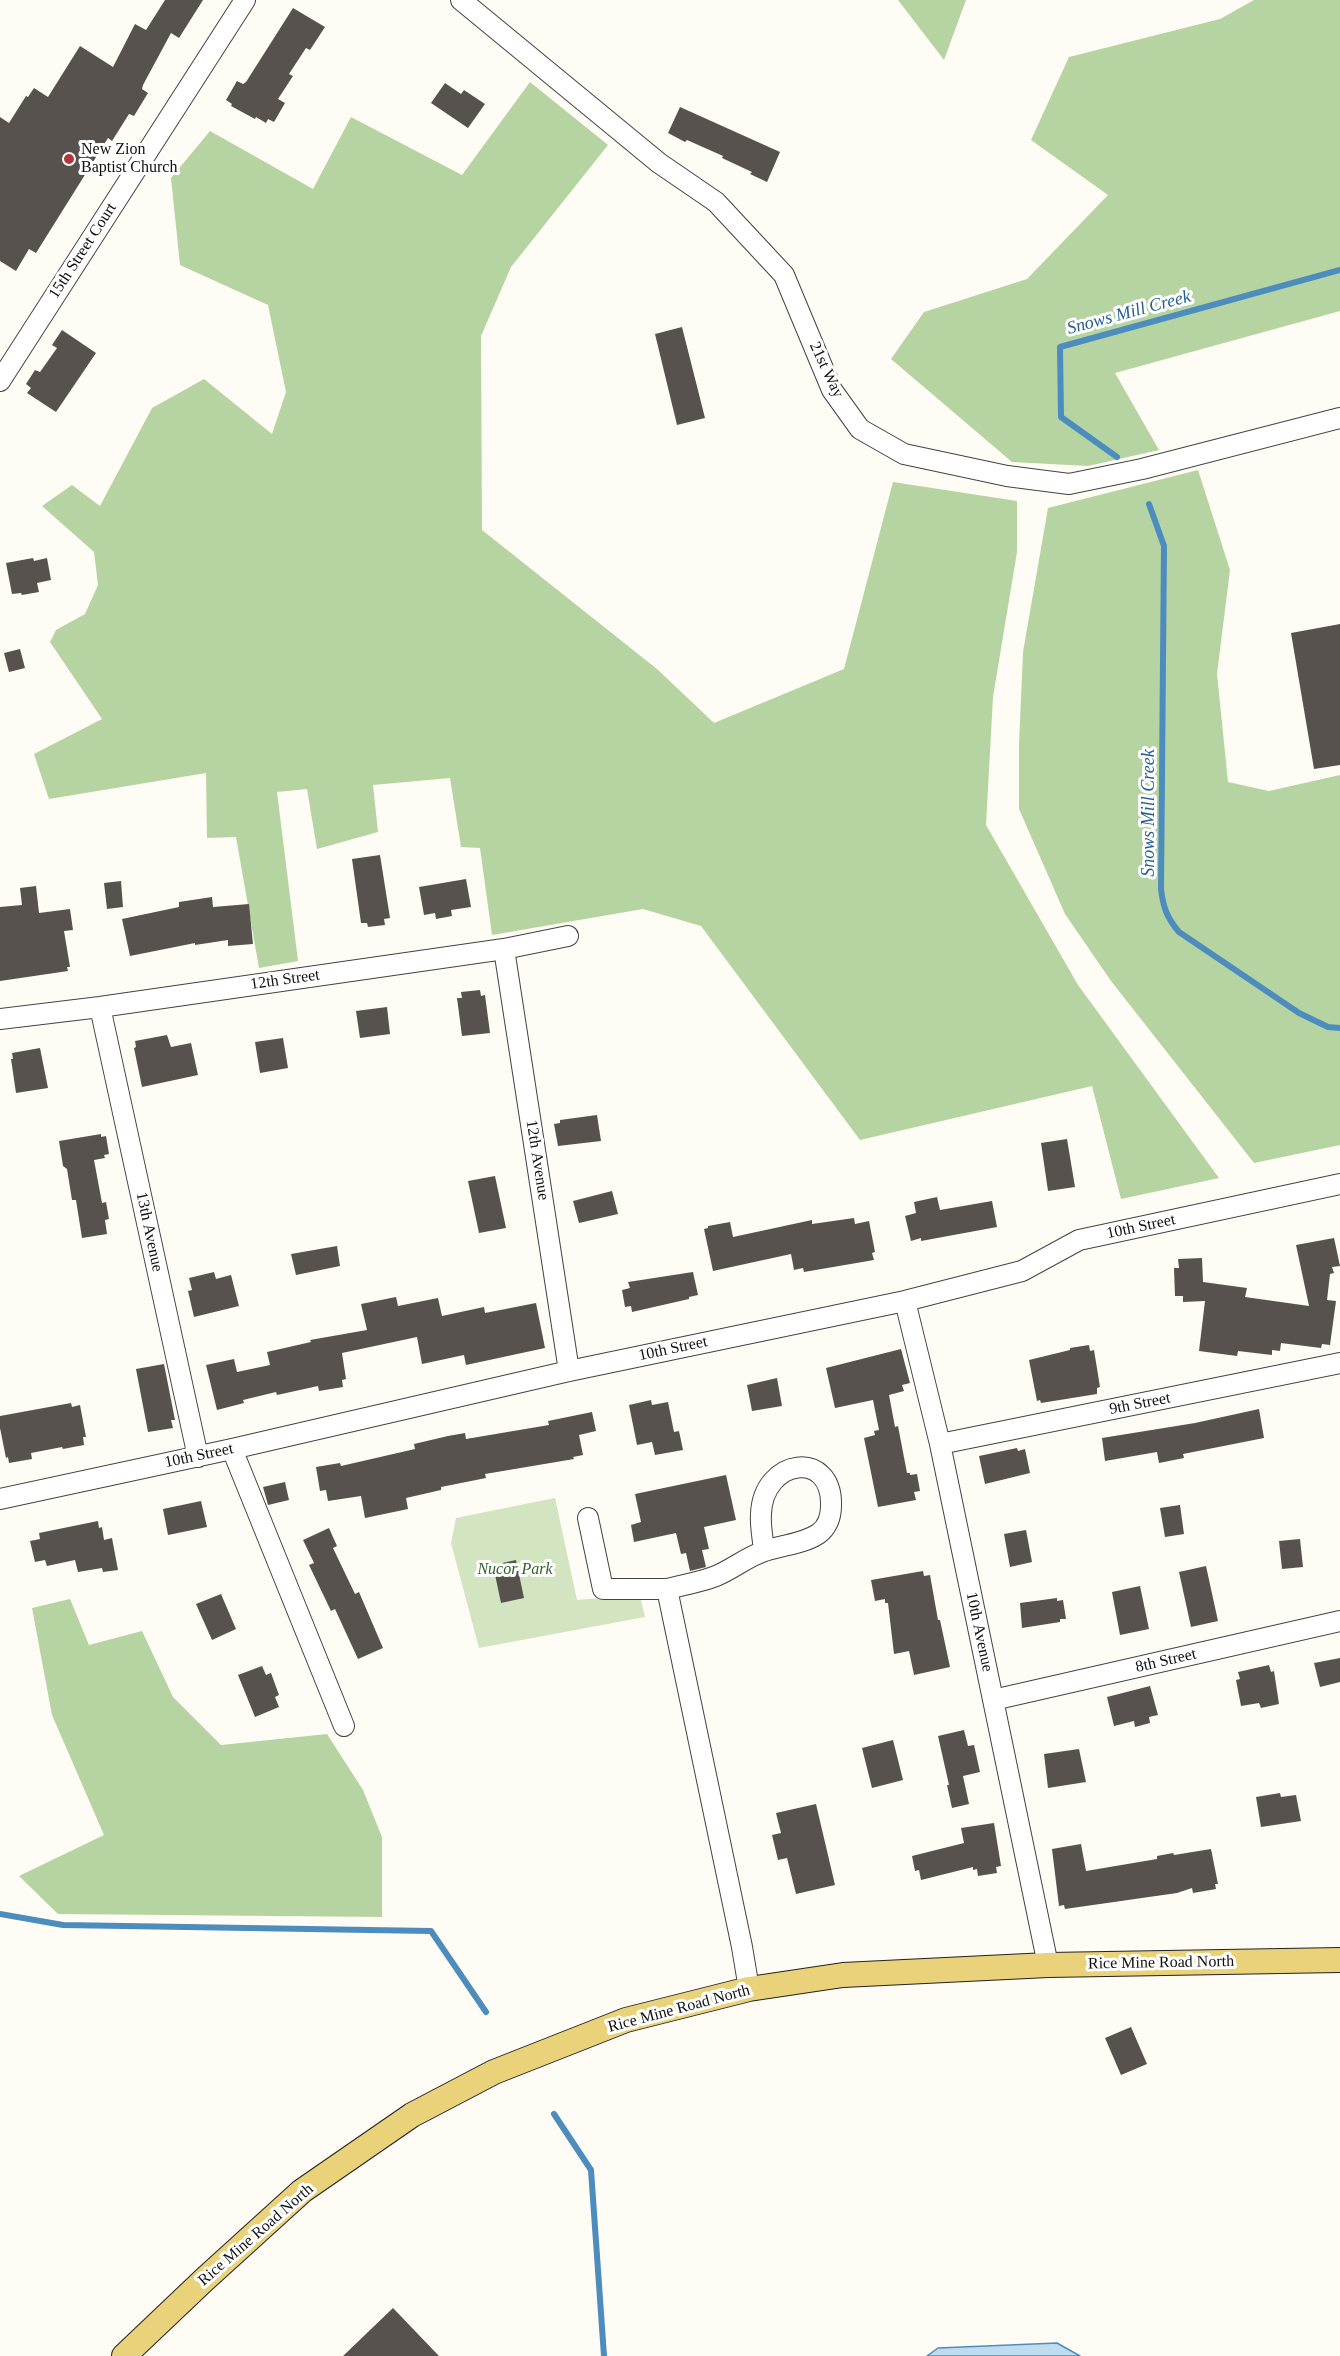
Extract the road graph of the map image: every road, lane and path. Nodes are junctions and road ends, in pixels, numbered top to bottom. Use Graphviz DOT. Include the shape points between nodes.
graph roads {
  1 [pos="245,0"];
  2 [pos="461,0"];
  3 [pos="0,381"];
  4 [pos="1340,418"];
  5 [pos="568,936"];
  6 [pos="504,949"];
  7 [pos="100,1007"];
  8 [pos="0,1019"];
  9 [pos="1340,1184"];
  10 [pos="905,1301"];
  11 [pos="1340,1363"];
  12 [pos="569,1371"];
  13 [pos="940,1444"];
  14 [pos="232,1449"];
  15 [pos="198,1457"];
  16 [pos="0,1499"];
  17 [pos="588,1518"];
  18 [pos="764,1551"];
  19 [pos="667,1589"];
  20 [pos="1340,1621"];
  21 [pos="993,1700"];
  22 [pos="344,1726"];
  23 [pos="1340,1960"];
  24 [pos="1048,1965"];
  25 [pos="749,1989"];
  26 [pos="124,2356"];
  1 -- 3 [label="street, 15th Street Court"];
  2 -- 4 [label="street, 21st Way" via="659,163 716,202 784,275 832,390 860,429 904,454 1007,476 1069,484"];
  5 -- 6 [label="street, 12th Street"];
  6 -- 7 [label="street, 12th Street"];
  6 -- 12 [label="street, 12th Avenue"];
  7 -- 8 [label="street, 12th Street"];
  7 -- 15 [label="street, 13th Avenue"];
  9 -- 10 [label="street, 10th Street" via="1079,1240 1022,1271"];
  10 -- 12 [label="street, 10th Street"];
  10 -- 13 [label="street, 10th Avenue"];
  11 -- 13 [label="street, 9th Street"];
  12 -- 14 [label="street, 10th Street"];
  13 -- 21 [label="street, 10th Avenue"];
  14 -- 15 [label="street, 10th Street"];
  14 -- 22 [label="street"];
  15 -- 16 [label="street, 10th Street"];
  17 -- 19 [label="street" via="603,1589"];
  18 -- 18 [label="street" via="818,1534 826,1525 831,1516 830,1489 813,1470 792,1468 773,1480 761,1514"];
  18 -- 19 [label="street" via="716,1576"];
  19 -- 25 [label="street"];
  20 -- 21 [label="street, 8th Street"];
  21 -- 24 [label="street, 10th Avenue"];
  23 -- 24 [label="main road, Rice Mine Road North"];
  24 -- 25 [label="main road, Rice Mine Road North" via="843,1975"];
  25 -- 26 [label="main road, Rice Mine Road North" via="626,2020 494,2072 412,2115 302,2191"];
}
